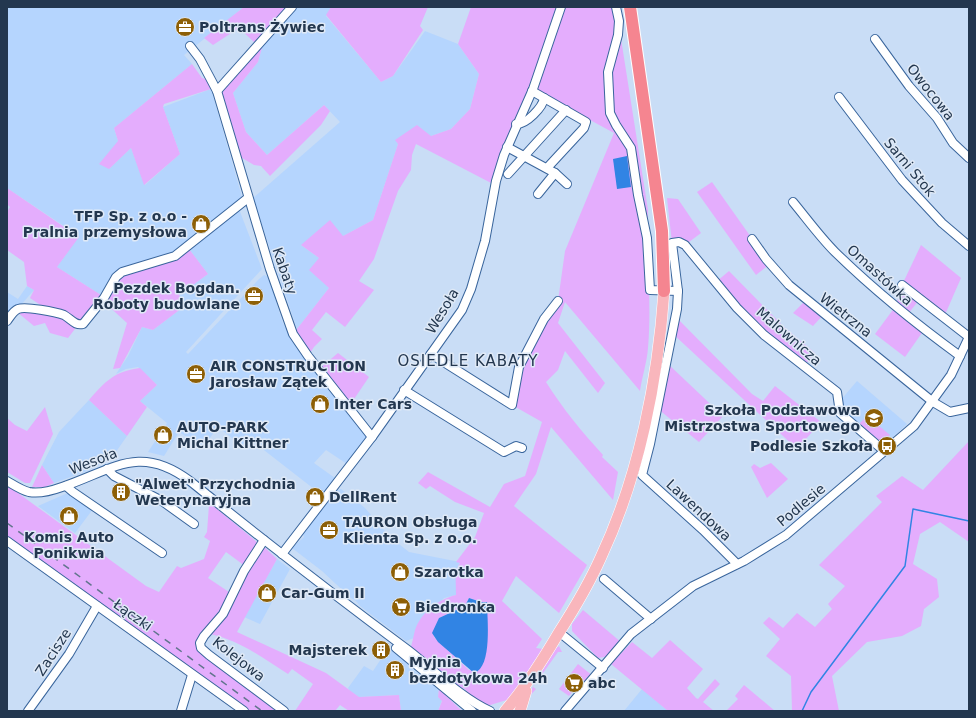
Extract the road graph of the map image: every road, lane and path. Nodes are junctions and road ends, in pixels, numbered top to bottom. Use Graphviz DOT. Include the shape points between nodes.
graph roads {
  1 [pos="292,7"];
  2 [pos="561,7"];
  3 [pos="616,7"];
  4 [pos="630,7"];
  5 [pos="876,39"];
  6 [pos="190,46"];
  7 [pos="532,90"];
  8 [pos="217,91"];
  9 [pos="840,97"];
  10 [pos="544,98"];
  11 [pos="566,110"];
  12 [pos="516,124"];
  13 [pos="507,147"];
  14 [pos="524,155"];
  15 [pos="969,158"];
  16 [pos="547,168"];
  17 [pos="508,174"];
  18 [pos="555,174"];
  19 [pos="567,184"];
  20 [pos="538,194"];
  21 [pos="248,198"];
  22 [pos="793,202"];
  23 [pos="752,239"];
  24 [pos="969,246"];
  25 [pos="902,285"];
  26 [pos="664,291"];
  27 [pos="678,291"];
  28 [pos="558,301"];
  29 [pos="7,321"];
  30 [pos="969,337"];
  31 [pos="431,354"];
  32 [pos="960,356"];
  33 [pos="404,390"];
  34 [pos="933,402"];
  35 [pos="969,408"];
  36 [pos="372,437"];
  37 [pos="522,448"];
  38 [pos="884,451"];
  39 [pos="107,469"];
  40 [pos="7,480"];
  41 [pos="66,486"];
  42 [pos="194,524"];
  43 [pos="264,540"];
  44 [pos="7,541"];
  45 [pos="162,553"];
  46 [pos="282,554"];
  47 [pos="737,564"];
  48 [pos="604,580"];
  49 [pos="97,606"];
  50 [pos="651,619"];
  51 [pos="380,631"];
  52 [pos="559,632"];
  53 [pos="538,667"];
  54 [pos="603,668"];
  55 [pos="192,675"];
  56 [pos="28,711"];
  57 [pos="181,711"];
  58 [pos="244,711"];
  59 [pos="284,711"];
  60 [pos="472,711"];
  61 [pos="490,711"];
  62 [pos="505,711"];
  63 [pos="520,711"];
  64 [pos="565,711"];
  1 -- 8 [label="street"];
  2 -- 7 [label="street, Wesoła"];
  3 -- 26 [label="street" via="618,35 608,72 610,113 631,148 647,238 650,290"];
  4 -- 26 [label="highway" via="662,231"];
  5 -- 15 [label="street, Owocowa" via="909,86 937,118 953,143"];
  6 -- 8 [label="street, Kabaty"];
  7 -- 10 [label="street"];
  7 -- 12 [label="street, Wesoła"];
  8 -- 21 [label="street, Kabaty"];
  9 -- 24 [label="street, Sarni Stok" via="902,180 942,223"];
  10 -- 11 [label="street"];
  10 -- 12 [label="street" via="542,105 523,123"];
  11 -- 14 [label="street"];
  11 -- 16 [label="street" via="586,125"];
  12 -- 13 [label="street, Wesoła"];
  13 -- 14 [label="street"];
  13 -- 31 [label="street, Wesoła" via="496,181 488,228 471,289 459,315"];
  14 -- 16 [label="street"];
  14 -- 17 [label="street"];
  16 -- 18 [label="street"];
  18 -- 19 [label="street"];
  18 -- 20 [label="street"];
  21 -- 29 [label="street" via="175,256 137,266 116,277 104,298 83,324 75,323 63,315 25,308 15,311"];
  21 -- 36 [label="street, Kabaty" via="293,334"];
  22 -- 32 [label="street, Omastówka" via="834,251 900,310"];
  23 -- 34 [label="street, Wietrzna" via="789,285"];
  25 -- 30 [label="street"];
  26 -- 27 [label="street"];
  26 -- 52 [label="main road" via="655,375 625,496 601,557"];
  27 -- 38 [label="street, Malownicza" via="672,243 679,242 685,245 737,308 764,335 838,392 840,413"];
  27 -- 47 [label="street, Lawendowa" via="667,363 642,475"];
  28 -- 31 [label="street" via="544,318 519,367 512,405"];
  30 -- 32 [label="street, Podlesie"];
  31 -- 33 [label="street, Wesoła"];
  32 -- 34 [label="street, Podlesie"];
  33 -- 36 [label="street, Wesoła"];
  33 -- 37 [label="street" via="504,452 516,446"];
  34 -- 35 [label="street, Wietrzna" via="950,412"];
  34 -- 38 [label="street, Podlesie" via="914,426"];
  36 -- 46 [label="street, Wesoła"];
  38 -- 47 [label="street, Podlesie" via="786,535"];
  39 -- 41 [label="street, Wesoła"];
  39 -- 42 [label="street" via="114,476 162,501"];
  39 -- 43 [label="street, Wesoła" via="126,462 138,461 170,468"];
  40 -- 41 [label="street, Wesoła" via="30,492 43,492"];
  41 -- 45 [label="street"];
  43 -- 46 [label="street, Wesoła"];
  43 -- 59 [label="street, Kolejowa" via="244,571 223,614 200,643 201,648 209,655"];
  44 -- 49 [label="street, Łączki"];
  46 -- 51 [label="street, Wesoła"];
  47 -- 50 [label="street, Podlesie" via="694,586"];
  48 -- 50 [label="street"];
  49 -- 55 [label="street, Łączki"];
  49 -- 56 [label="street, Zacisze" via="69,654"];
  50 -- 54 [label="street, Podlesie" via="632,634"];
  51 -- 60 [label="street, Wesoła" via="398,650"];
  51 -- 61 [label="street, Wesoła" via="474,703"];
  52 -- 53 [label="main road"];
  52 -- 54 [label="street"];
  53 -- 62 [label="main road"];
  53 -- 63 [label="main road" via="522,700"];
  54 -- 64 [label="street, Podlesie"];
  55 -- 57 [label="street"];
  55 -- 58 [label="street, Łączki"];
}
